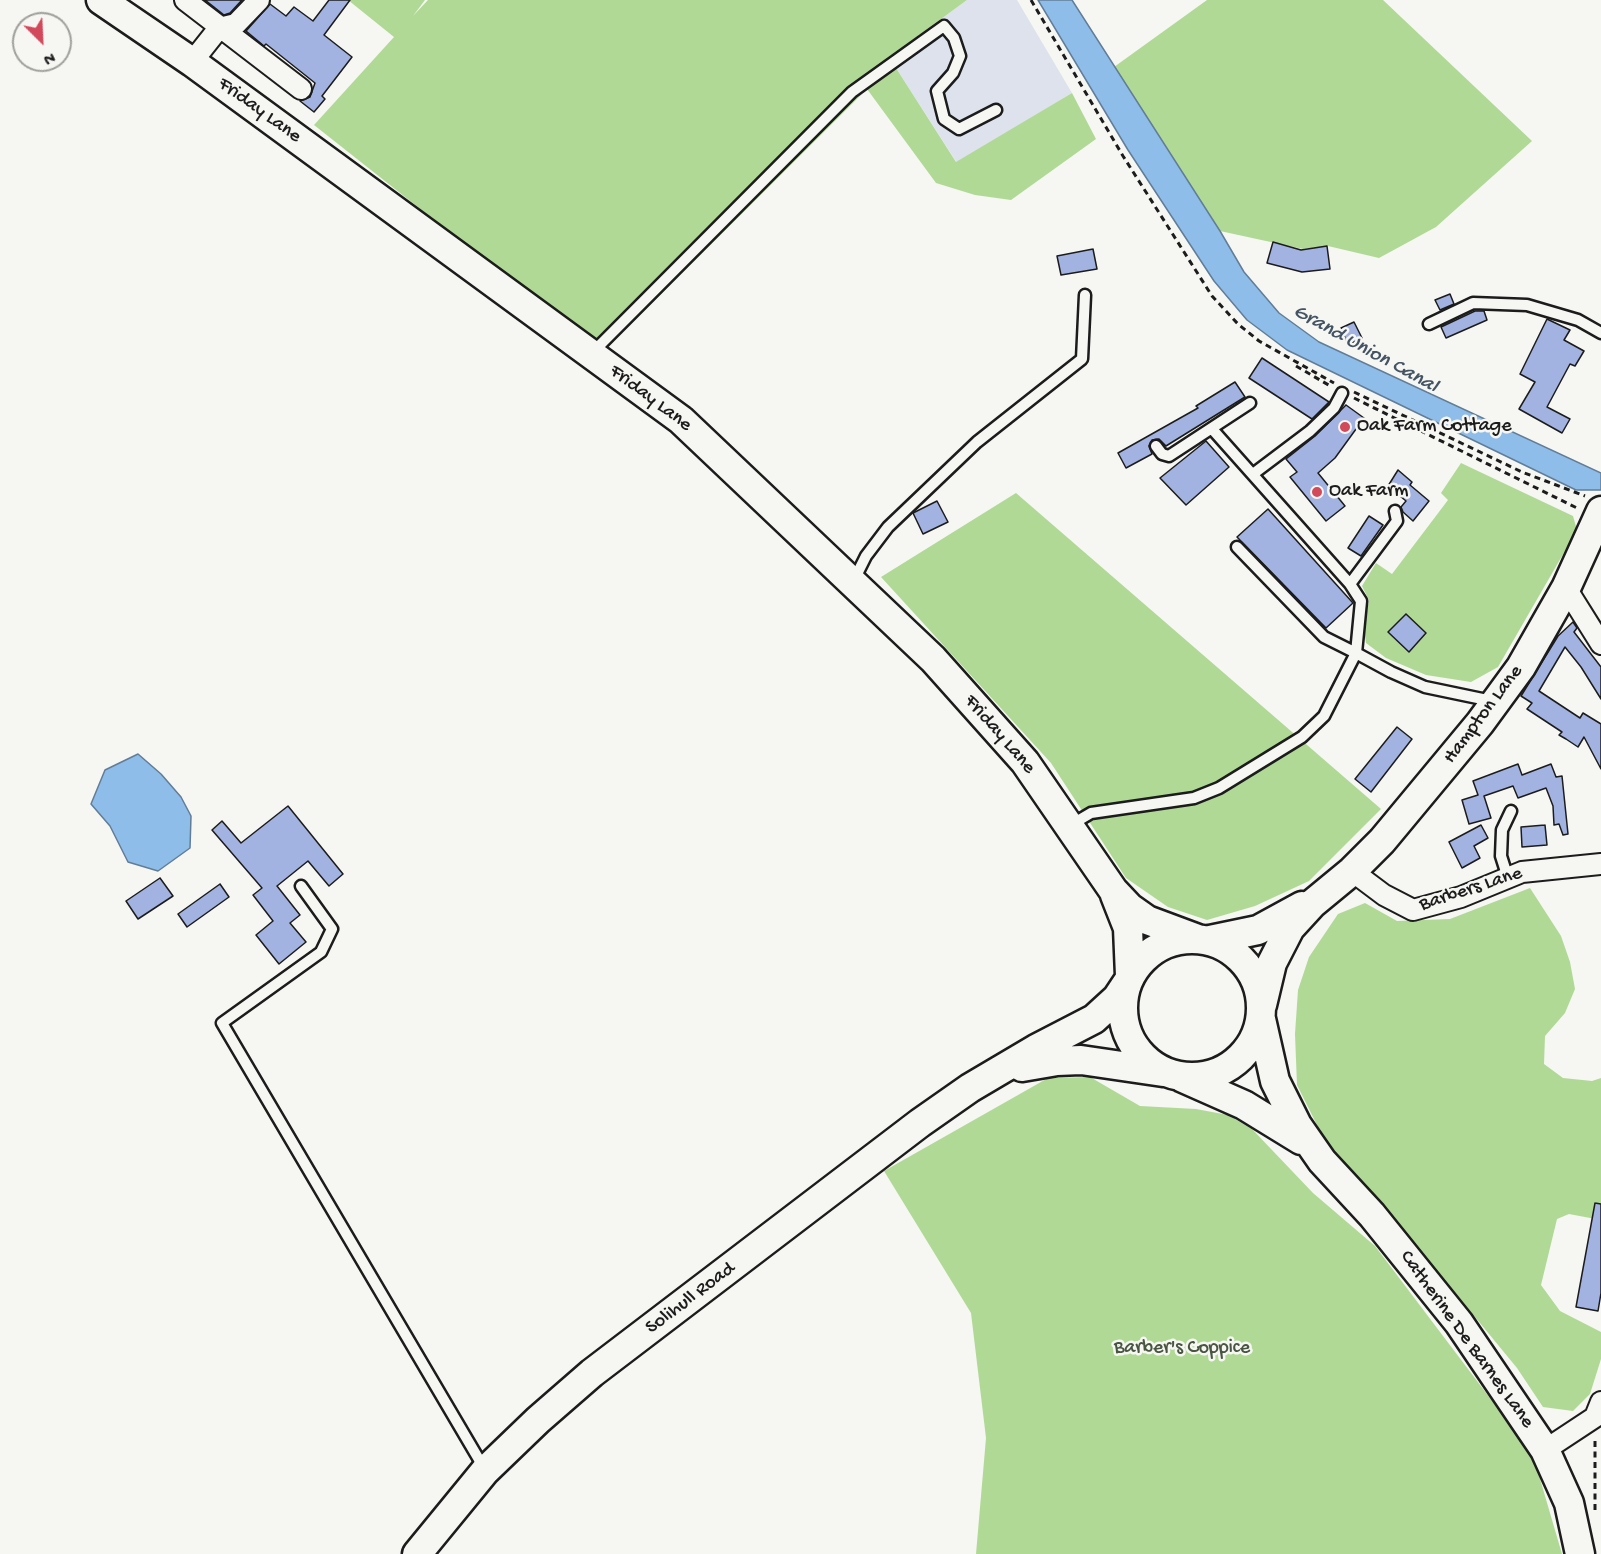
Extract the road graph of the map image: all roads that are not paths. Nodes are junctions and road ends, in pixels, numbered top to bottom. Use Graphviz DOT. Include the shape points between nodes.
graph roads {
  1 [pos="101,0"];
  2 [pos="184,0"];
  3 [pos="259,0"];
  4 [pos="219,28"];
  5 [pos="192,62"];
  6 [pos="301,88"];
  7 [pos="996,110"];
  8 [pos="1085,295"];
  9 [pos="1429,324"];
  10 [pos="1601,333"];
  11 [pos="591,354"];
  12 [pos="1342,388"];
  13 [pos="1250,403"];
  14 [pos="1213,430"];
  15 [pos="1156,446"];
  16 [pos="1253,474"];
  17 [pos="1596,509"];
  18 [pos="1395,511"];
  19 [pos="1237,547"];
  20 [pos="852,583"];
  21 [pos="1350,584"];
  22 [pos="1566,588"];
  23 [pos="1601,644"];
  24 [pos="1356,653"];
  25 [pos="1496,702"];
  26 [pos="1511,811"];
  27 [pos="1069,826"];
  28 [pos="1601,864"];
  29 [pos="1352,871"];
  30 [pos="1508,878"];
  31 [pos="301,886"];
  32 [pos="1113,890"];
  33 [pos="1327,891"];
  34 [pos="1204,939"];
  35 [pos="1129,980"];
  36 [pos="1261,1012"];
  37 [pos="993,1074"];
  38 [pos="1174,1075"];
  39 [pos="1312,1148"];
  40 [pos="1599,1407"];
  41 [pos="1545,1450"];
  42 [pos="485,1471"];
  43 [pos="417,1554"];
  44 [pos="1580,1554"];
  1 -- 5 [label="main road, Friday Lane"];
  2 -- 4 [label="street"];
  3 -- 4 [label="street" via="236,24"];
  4 -- 5 [label="street"];
  4 -- 6 [label="street"];
  5 -- 11 [label="main road, Friday Lane"];
  7 -- 11 [label="lane" via="959,129 944,119 937,91 953,73 960,56 954,38 944,26 852,92"];
  8 -- 20 [label="lane" via="1082,360 977,442 888,527"];
  9 -- 10 [label="lane" via="1473,303 1527,305 1578,320"];
  11 -- 20 [label="main road, Friday Lane" via="681,420"];
  12 -- 16 [label="lane" via="1334,408"];
  13 -- 14 [label="lane"];
  14 -- 15 [label="lane" via="1169,456"];
  14 -- 16 [label="lane"];
  16 -- 21 [label="lane"];
  17 -- 22 [label="main road, Hampton Lane"];
  18 -- 21 [label="lane" via="1397,520"];
  19 -- 24 [label="lane" via="1324,637"];
  20 -- 27 [label="main road, Friday Lane" via="933,659 1025,762"];
  21 -- 24 [label="lane" via="1361,602"];
  22 -- 23 [label="street"];
  22 -- 25 [label="main road, Hampton Lane"];
  24 -- 25 [label="lane" via="1425,687"];
  24 -- 27 [label="lane" via="1324,716 1277,754 1194,798 1108,809 1091,813"];
  25 -- 29 [label="main road, Hampton Lane" via="1430,787"];
  26 -- 30 [label="lane" via="1502,830 1501,856"];
  27 -- 32 [label="main road, Friday Lane"];
  28 -- 30 [label="street, Barbers Lane" via="1522,872"];
  29 -- 30 [label="street, Barbers Lane" via="1413,910 1461,897"];
  29 -- 33 [label="main road, Hampton Lane"];
  31 -- 42 [label="lane" via="333,929 321,952 222,1023"];
  32 -- 34 [label="main road, Friday Lane" via="1147,920"];
  32 -- 35 [label="main road, Friday Lane" via="1128,928"];
  33 -- 34 [label="main road, Hampton Lane" via="1258,930"];
  33 -- 36 [label="main road, Hampton Lane" via="1300,916 1283,939 1272,963"];
  34 -- 35 [label="main road" via="1158,950 1140,964"];
  34 -- 36 [label="main road" via="1223,945 1243,963 1257,988"];
  35 -- 37 [label="main road, Solihull Road" via="1117,998 1094,1019"];
  35 -- 38 [label="main road" via="1123,1006 1128,1033 1143,1055"];
  36 -- 38 [label="main road" via="1251,1043 1234,1062 1211,1074"];
  36 -- 39 [label="main road, Catherine De Barnes Lane" via="1275,1081"];
  37 -- 38 [label="main road, Solihull Road" via="1041,1063 1081,1060"];
  37 -- 42 [label="main road, Solihull Road" via="920,1123 592,1373"];
  38 -- 39 [label="main road, Catherine De Barnes Lane" via="1264,1115"];
  39 -- 41 [label="main road, Catherine De Barnes Lane" via="1459,1323"];
  40 -- 41 [label="street"];
  41 -- 44 [label="main road, Catherine De Barnes Lane" via="1569,1503"];
  42 -- 43 [label="main road, Solihull Road"];
}
